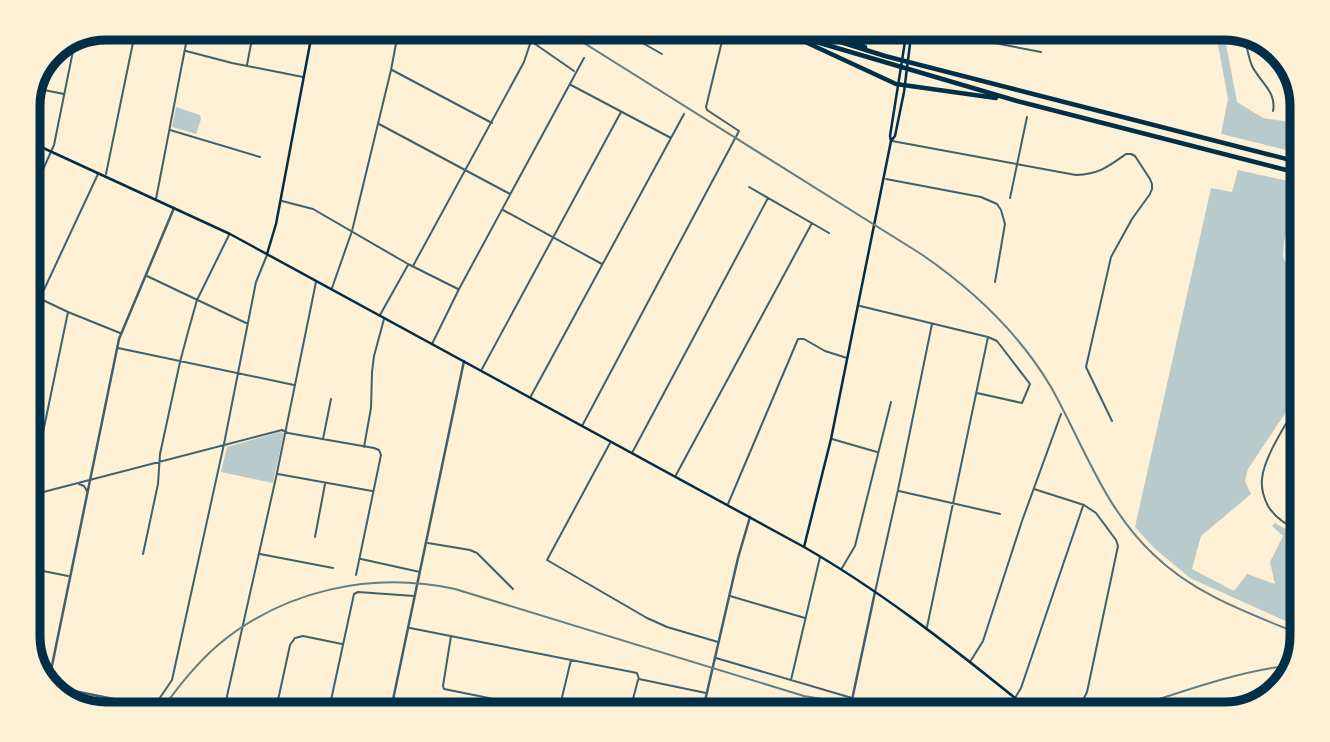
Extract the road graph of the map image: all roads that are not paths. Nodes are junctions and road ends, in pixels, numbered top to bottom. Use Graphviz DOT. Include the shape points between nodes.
graph roads {
  1 [pos="134,40"];
  2 [pos="186,40"];
  3 [pos="251,40"];
  4 [pos="311,40"];
  5 [pos="397,40"];
  6 [pos="722,40"];
  7 [pos="802,40"];
  8 [pos="808,40"];
  9 [pos="834,40"];
  10 [pos="851,40"];
  11 [pos="906,40"];
  12 [pos="907,40"];
  13 [pos="978,40"];
  14 [pos="531,41"];
  15 [pos="638,41"];
  16 [pos="1246,44"];
  17 [pos="72,50"];
  18 [pos="184,51"];
  19 [pos="1041,52"];
  20 [pos="662,54"];
  21 [pos="885,56"];
  22 [pos="584,58"];
  23 [pos="246,66"];
  24 [pos="391,70"];
  25 [pos="576,72"];
  26 [pos="303,77"];
  27 [pos="570,84"];
  28 [pos="902,84"];
  29 [pos="43,90"];
  30 [pos="64,94"];
  31 [pos="1017,101"];
  32 [pos="1273,111"];
  33 [pos="621,112"];
  34 [pos="684,114"];
  35 [pos="1027,117"];
  36 [pos="378,123"];
  37 [pos="492,123"];
  38 [pos="169,129"];
  39 [pos="671,138"];
  40 [pos="891,141"];
  41 [pos="40,147"];
  42 [pos="51,152"];
  43 [pos="260,157"];
  44 [pos="1290,160"];
  45 [pos="1017,164"];
  46 [pos="465,171"];
  47 [pos="1290,171"];
  48 [pos="98,173"];
  49 [pos="40,176"];
  50 [pos="106,176"];
  51 [pos="884,178"];
  52 [pos="749,187"];
  53 [pos="510,194"];
  54 [pos="768,198"];
  55 [pos="1010,198"];
  56 [pos="156,199"];
  57 [pos="280,201"];
  58 [pos="174,208"];
  59 [pos="502,209"];
  60 [pos="812,223"];
  61 [pos="352,232"];
  62 [pos="830,233"];
  63 [pos="230,234"];
  64 [pos="554,237"];
  65 [pos="267,254"];
  66 [pos="408,264"];
  67 [pos="603,264"];
  68 [pos="413,266"];
  69 [pos="146,276"];
  70 [pos="316,281"];
  71 [pos="995,282"];
  72 [pos="331,289"];
  73 [pos="459,289"];
  74 [pos="40,296"];
  75 [pos="40,298"];
  76 [pos="197,300"];
  77 [pos="859,305"];
  78 [pos="68,312"];
  79 [pos="380,315"];
  80 [pos="385,318"];
  81 [pos="248,323"];
  82 [pos="932,323"];
  83 [pos="121,334"];
  84 [pos="988,337"];
  85 [pos="432,344"];
  86 [pos="117,348"];
  87 [pos="848,358"];
  88 [pos="464,361"];
  89 [pos="180,362"];
  90 [pos="481,370"];
  91 [pos="238,373"];
  92 [pos="295,385"];
  93 [pos="976,393"];
  94 [pos="531,397"];
  95 [pos="331,399"];
  96 [pos="891,402"];
  97 [pos="1061,414"];
  98 [pos="1290,418"];
  99 [pos="1112,421"];
  100 [pos="582,426"];
  101 [pos="285,431"];
  102 [pos="323,439"];
  103 [pos="831,439"];
  104 [pos="611,441"];
  105 [pos="40,444"];
  106 [pos="224,444"];
  107 [pos="365,447"];
  108 [pos="879,452"];
  109 [pos="632,453"];
  110 [pos="159,462"];
  111 [pos="277,473"];
  112 [pos="675,477"];
  113 [pos="90,480"];
  114 [pos="78,483"];
  115 [pos="325,484"];
  116 [pos="1034,489"];
  117 [pos="898,490"];
  118 [pos="88,492"];
  119 [pos="374,492"];
  120 [pos="40,493"];
  121 [pos="951,503"];
  122 [pos="727,505"];
  123 [pos="1084,505"];
  124 [pos="1000,514"];
  125 [pos="750,517"];
  126 [pos="1290,526"];
  127 [pos="314,537"];
  128 [pos="426,543"];
  129 [pos="804,547"];
  130 [pos="259,553"];
  131 [pos="143,554"];
  132 [pos="820,556"];
  133 [pos="360,559"];
  134 [pos="333,568"];
  135 [pos="841,569"];
  136 [pos="40,571"];
  137 [pos="420,572"];
  138 [pos="356,575"];
  139 [pos="70,577"];
  140 [pos="513,589"];
  141 [pos="875,592"];
  142 [pos="415,596"];
  143 [pos="729,596"];
  144 [pos="805,618"];
  145 [pos="408,628"];
  146 [pos="926,630"];
  147 [pos="452,636"];
  148 [pos="719,642"];
  149 [pos="343,644"];
  150 [pos="715,658"];
  151 [pos="571,659"];
  152 [pos="970,662"];
  153 [pos="51,672"];
  154 [pos="639,679"];
  155 [pos="791,680"];
  156 [pos="69,690"];
  157 [pos="707,693"];
  158 [pos="852,698"];
  159 [pos="1015,698"];
  160 [pos="129,702"];
  161 [pos="158,702"];
  162 [pos="226,702"];
  163 [pos="278,702"];
  164 [pos="331,702"];
  165 [pos="393,702"];
  166 [pos="506,702"];
  167 [pos="561,702"];
  168 [pos="632,702"];
  169 [pos="705,702"];
  170 [pos="851,702"];
  171 [pos="1017,702"];
  172 [pos="1024,702"];
  173 [pos="1082,702"];
  1 -- 50 [label="street"];
  2 -- 18 [label="street"];
  3 -- 23 [label="street"];
  4 -- 26 [label="main road"];
  5 -- 24 [label="street"];
  6 -- 100 [label="street" via="706,107 739,131"];
  7 -- 28 [label="highway"];
  8 -- 31 [label="highway"];
  9 -- 21 [label="highway"];
  10 -- 21 [label="highway"];
  11 -- 28 [label="main road"];
  12 -- 28 [label="main road" via="909,56"];
  13 -- 19 [label="street"];
  14 -- 25 [label="street"];
  14 -- 37 [label="street"];
  15 -- 20 [label="street"];
  16 -- 32 [label="street" via="1254,69 1273,96"];
  17 -- 30 [label="street"];
  18 -- 23 [label="street"];
  18 -- 38 [label="street"];
  21 -- 44 [label="highway"];
  22 -- 25 [label="street"];
  23 -- 26 [label="street"];
  24 -- 36 [label="street"];
  24 -- 37 [label="street"];
  25 -- 27 [label="street"];
  26 -- 57 [label="main road"];
  27 -- 33 [label="street"];
  27 -- 53 [label="street"];
  28 -- 31 [label="highway"];
  28 -- 40 [label="main road"];
  29 -- 30 [label="street"];
  30 -- 42 [label="street"];
  31 -- 47 [label="highway"];
  33 -- 39 [label="street"];
  33 -- 64 [label="street"];
  34 -- 39 [label="street"];
  35 -- 45 [label="street"];
  36 -- 46 [label="street"];
  36 -- 61 [label="street"];
  37 -- 46 [label="street"];
  38 -- 43 [label="street"];
  38 -- 56 [label="street"];
  39 -- 67 [label="street"];
  40 -- 45 [label="street"];
  40 -- 51 [label="main road"];
  41 -- 42 [label="main road"];
  42 -- 48 [label="main road"];
  42 -- 49 [label="street"];
  45 -- 55 [label="street"];
  45 -- 99 [label="street" via="1089,174 1131,153 1152,184 1111,257 1086,367"];
  46 -- 53 [label="street"];
  46 -- 68 [label="street"];
  48 -- 50 [label="main road"];
  48 -- 74 [label="street"];
  50 -- 56 [label="main road"];
  51 -- 71 [label="street" via="997,204 1005,224"];
  51 -- 77 [label="main road"];
  52 -- 54 [label="street"];
  53 -- 59 [label="street"];
  54 -- 60 [label="street"];
  54 -- 109 [label="street"];
  56 -- 58 [label="main road"];
  57 -- 61 [label="street" via="313,209"];
  57 -- 65 [label="main road"];
  58 -- 63 [label="main road"];
  58 -- 69 [label="street"];
  59 -- 64 [label="street"];
  59 -- 73 [label="street"];
  60 -- 62 [label="street"];
  60 -- 112 [label="street"];
  61 -- 66 [label="street"];
  61 -- 72 [label="street"];
  63 -- 65 [label="main road"];
  63 -- 76 [label="street"];
  64 -- 67 [label="street"];
  64 -- 90 [label="street"];
  65 -- 70 [label="main road"];
  65 -- 81 [label="street"];
  66 -- 68 [label="street"];
  66 -- 79 [label="street"];
  67 -- 94 [label="street"];
  68 -- 73 [label="street"];
  69 -- 76 [label="street"];
  69 -- 83 [label="street"];
  70 -- 72 [label="main road"];
  70 -- 92 [label="street"];
  72 -- 79 [label="main road"];
  73 -- 85 [label="street"];
  75 -- 78 [label="street"];
  76 -- 81 [label="street"];
  76 -- 89 [label="street"];
  77 -- 82 [label="street"];
  77 -- 87 [label="main road"];
  78 -- 83 [label="street"];
  78 -- 105 [label="street"];
  79 -- 80 [label="main road"];
  80 -- 85 [label="main road"];
  80 -- 107 [label="street" via="374,356"];
  81 -- 91 [label="street"];
  82 -- 84 [label="street"];
  82 -- 117 [label="street"];
  83 -- 86 [label="street"];
  84 -- 93 [label="street"];
  84 -- 93 [label="street" via="997,341 1030,384 1022,403"];
  85 -- 88 [label="main road"];
  86 -- 89 [label="street"];
  86 -- 113 [label="street"];
  87 -- 103 [label="main road"];
  87 -- 122 [label="street" via="798,339"];
  88 -- 90 [label="main road"];
  88 -- 128 [label="street"];
  89 -- 91 [label="street"];
  89 -- 110 [label="street"];
  90 -- 94 [label="main road"];
  91 -- 92 [label="street"];
  91 -- 106 [label="street"];
  92 -- 101 [label="street"];
  93 -- 121 [label="street"];
  94 -- 100 [label="main road"];
  95 -- 102 [label="street"];
  96 -- 108 [label="street"];
  97 -- 116 [label="street"];
  98 -- 126 [label="street" via="1268,458 1262,488 1275,516"];
  100 -- 104 [label="main road"];
  101 -- 102 [label="street"];
  101 -- 106 [label="street"];
  101 -- 111 [label="street"];
  102 -- 107 [label="street"];
  103 -- 108 [label="street"];
  103 -- 129 [label="main road"];
  104 -- 109 [label="main road"];
  104 -- 148 [label="street" via="547,560 656,622"];
  106 -- 110 [label="street"];
  106 -- 161 [label="street" via="173,680"];
  107 -- 119 [label="street" via="381,452"];
  108 -- 135 [label="street" via="855,546"];
  109 -- 112 [label="main road"];
  110 -- 113 [label="street"];
  110 -- 131 [label="street"];
  111 -- 115 [label="street"];
  111 -- 130 [label="street"];
  112 -- 122 [label="main road"];
  113 -- 114 [label="street"];
  113 -- 118 [label="street"];
  114 -- 118 [label="street"];
  114 -- 120 [label="street"];
  115 -- 119 [label="street"];
  115 -- 127 [label="street"];
  116 -- 123 [label="street"];
  116 -- 152 [label="street" via="983,640"];
  117 -- 121 [label="street"];
  117 -- 141 [label="street"];
  118 -- 139 [label="street"];
  119 -- 133 [label="street"];
  121 -- 124 [label="street"];
  121 -- 146 [label="street"];
  122 -- 125 [label="main road"];
  123 -- 159 [label="street"];
  123 -- 173 [label="street" via="1096,513 1118,545"];
  125 -- 129 [label="main road"];
  125 -- 143 [label="street"];
  128 -- 137 [label="street"];
  128 -- 140 [label="street" via="477,553"];
  129 -- 132 [label="main road"];
  130 -- 134 [label="street"];
  130 -- 162 [label="street"];
  132 -- 135 [label="main road"];
  132 -- 144 [label="street"];
  133 -- 137 [label="street"];
  133 -- 138 [label="street"];
  135 -- 141 [label="main road"];
  136 -- 139 [label="street"];
  137 -- 142 [label="street"];
  139 -- 153 [label="street"];
  141 -- 146 [label="main road"];
  141 -- 158 [label="street"];
  142 -- 145 [label="street"];
  142 -- 149 [label="street" via="354,594"];
  143 -- 144 [label="street"];
  143 -- 148 [label="street"];
  144 -- 155 [label="street"];
  145 -- 147 [label="street"];
  145 -- 165 [label="street"];
  146 -- 152 [label="main road"];
  147 -- 151 [label="street"];
  147 -- 166 [label="street" via="444,689"];
  148 -- 150 [label="street"];
  149 -- 163 [label="street" via="295,638"];
  149 -- 164 [label="street"];
  150 -- 155 [label="street"];
  150 -- 157 [label="street"];
  151 -- 154 [label="street" via="636,673"];
  151 -- 167 [label="street"];
  152 -- 159 [label="main road"];
  154 -- 157 [label="street"];
  154 -- 168 [label="street"];
  155 -- 158 [label="street"];
  156 -- 160 [label="street"];
  157 -- 169 [label="street"];
  158 -- 170 [label="street"];
  159 -- 171 [label="main road"];
  159 -- 172 [label="main road"];
}
